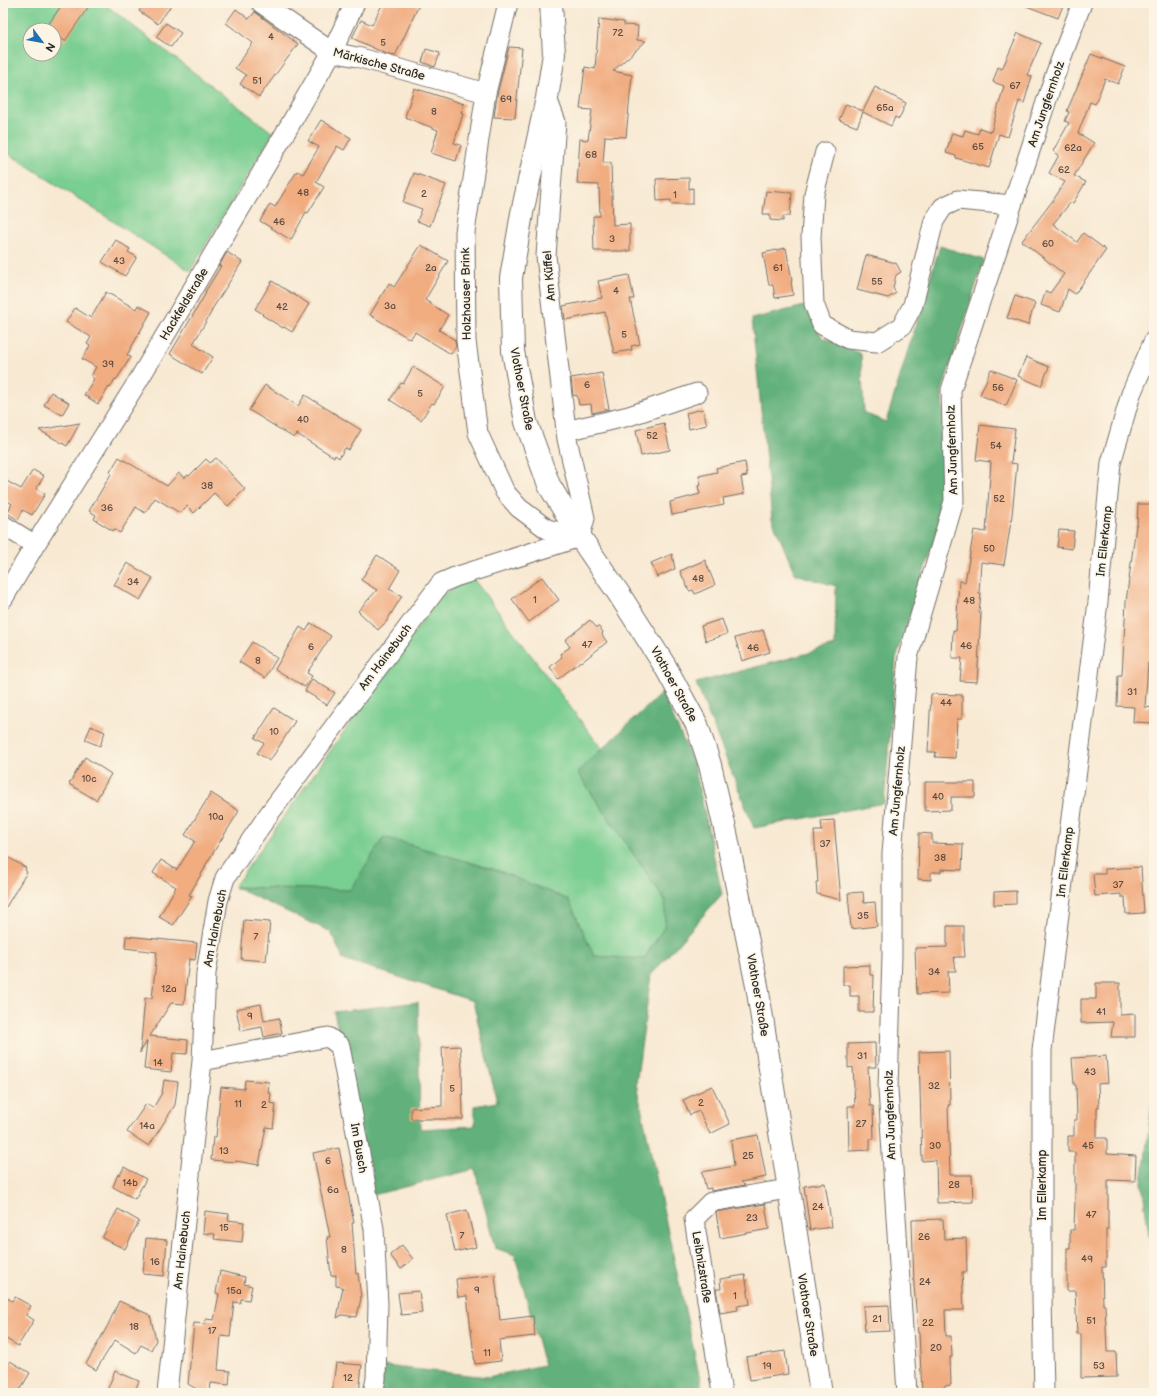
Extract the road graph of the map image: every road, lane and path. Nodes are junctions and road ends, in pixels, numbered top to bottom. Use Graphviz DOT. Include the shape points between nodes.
graph roads {
  1 [pos="261,3"];
  2 [pos="356,3"];
  3 [pos="508,3"];
  4 [pos="551,3"];
  5 [pos="1082,3"];
  6 [pos="332,52"];
  7 [pos="486,93"];
  8 [pos="547,98"];
  9 [pos="825,152"];
  10 [pos="1012,205"];
  11 [pos="1154,340"];
  12 [pos="696,393"];
  13 [pos="566,431"];
  14 [pos="3,525"];
  15 [pos="580,537"];
  16 [pos="35,545"];
  17 [pos="3,599"];
  18 [pos="202,1061"];
  19 [pos="788,1189"];
  20 [pos="167,1393"];
  21 [pos="373,1393"];
  22 [pos="722,1393"];
  23 [pos="821,1393"];
  24 [pos="907,1393"];
  25 [pos="1044,1393"];
  1 -- 6 [label="street, Märkische Straße"];
  2 -- 6 [label="street, Hackfeldstraße"];
  3 -- 7 [label="street, Holzhauser Brink"];
  4 -- 8 [label="street, Vlothoer Straße" via="554,54"];
  5 -- 10 [label="street, Am Jungfernholz"];
  6 -- 7 [label="street, Märkische Straße"];
  6 -- 16 [label="street, Hackfeldstraße" via="137,382"];
  7 -- 15 [label="street, Holzhauser Brink" via="465,232 466,341 478,433 505,492 519,508 547,529"];
  8 -- 13 [label="street, Am Küffel" via="556,122 546,256"];
  8 -- 15 [label="street, Vlothoer Straße" via="510,278 513,351 526,422 549,485"];
  9 -- 10 [label="street" via="814,194 811,237 814,304 822,325 848,339 877,342 902,326 913,305 934,221 943,208 958,200"];
  10 -- 24 [label="street, Am Jungfernholz" via="951,390 954,502 908,657 892,854 888,1089"];
  11 -- 25 [label="street, Im Ellerkamp" via="1131,394 1112,463 1098,602 1042,1050"];
  12 -- 13 [label="street" via="629,416"];
  13 -- 15 [label="street, Am Küffel" via="585,518"];
  14 -- 16 [label="street"];
  15 -- 18 [label="street, Am Hainebuch" via="441,583 269,814 225,878 218,901 206,973"];
  15 -- 19 [label="street, Vlothoer Straße" via="666,666 697,725 710,765 757,986"];
  16 -- 17 [label="street, Hackfeldstraße"];
  18 -- 20 [label="street, Am Hainebuch"];
  18 -- 21 [label="street, Im Busch" via="328,1037 340,1046 374,1229 378,1304 376,1379"];
  19 -- 22 [label="street, Leibnizstraße" via="711,1202 694,1219"];
  19 -- 23 [label="street, Vlothoer Straße"];
}
